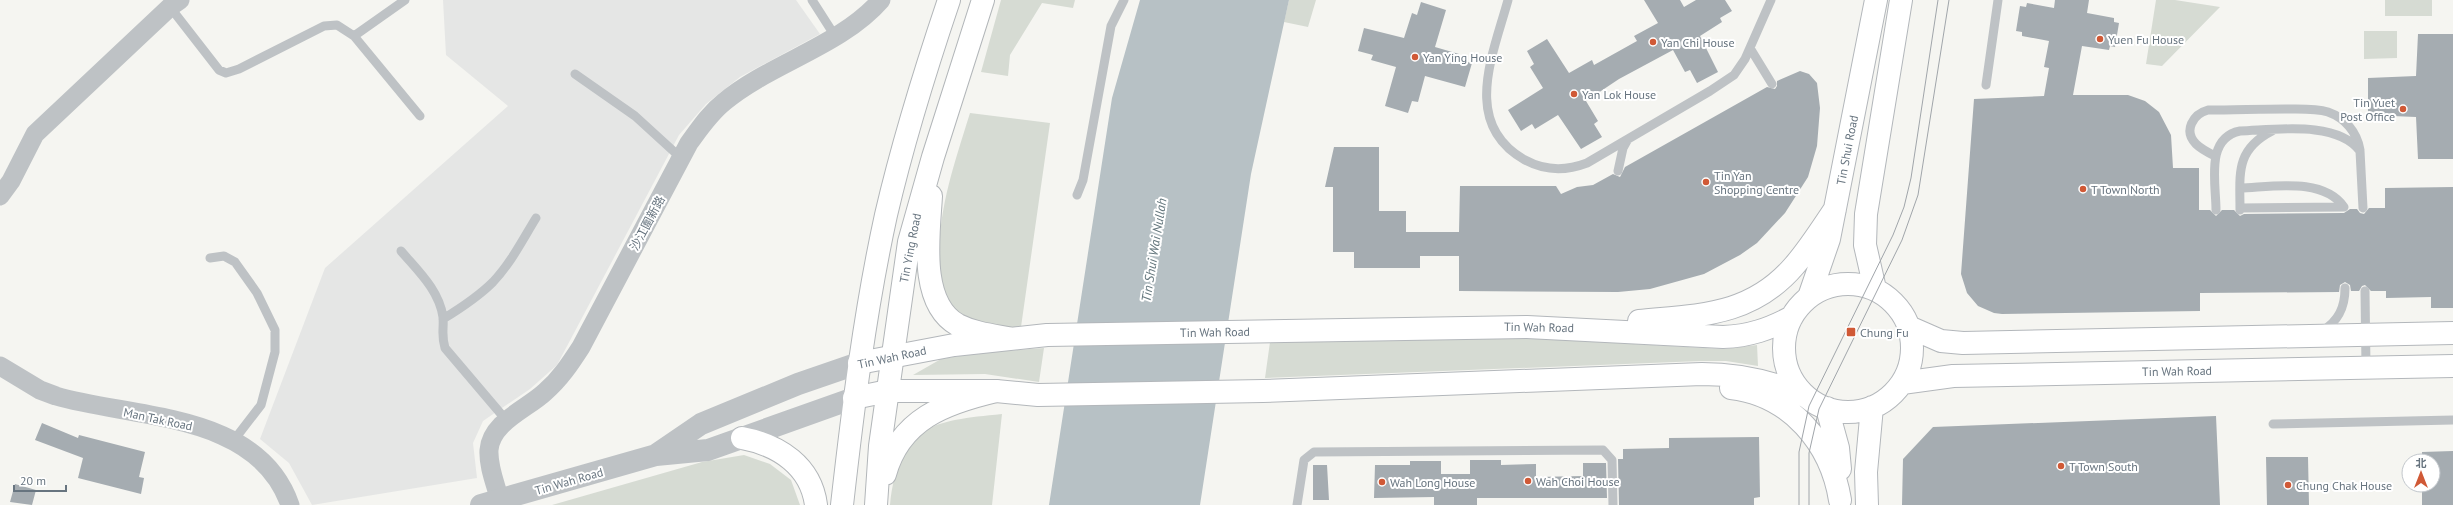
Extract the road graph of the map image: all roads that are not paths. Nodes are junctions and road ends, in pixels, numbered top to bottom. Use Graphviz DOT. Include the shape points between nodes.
graph roads {
  1 [pos="405,0"];
  2 [pos="812,0"];
  3 [pos="882,0"];
  4 [pos="949,0"];
  5 [pos="983,0"];
  6 [pos="1124,0"];
  7 [pos="1508,0"];
  8 [pos="1876,0"];
  9 [pos="1901,0"];
  10 [pos="1998,0"];
  11 [pos="1768,1"];
  12 [pos="171,2"];
  13 [pos="354,36"];
  14 [pos="835,36"];
  15 [pos="1750,48"];
  16 [pos="575,74"];
  17 [pos="1772,84"];
  18 [pos="1986,85"];
  19 [pos="420,116"];
  20 [pos="2274,130"];
  21 [pos="1629,138"];
  22 [pos="2360,150"];
  23 [pos="2215,156"];
  24 [pos="933,157"];
  25 [pos="681,158"];
  26 [pos="1618,171"];
  27 [pos="2240,188"];
  28 [pos="1078,195"];
  29 [pos="0,196"];
  30 [pos="2363,208"];
  31 [pos="1835,209"];
  32 [pos="2216,210"];
  33 [pos="536,218"];
  34 [pos="400,251"];
  35 [pos="210,258"];
  36 [pos="2345,288"];
  37 [pos="1874,290"];
  38 [pos="2365,291"];
  39 [pos="1809,297"];
  40 [pos="1792,317"];
  41 [pos="443,320"];
  42 [pos="1571,328"];
  43 [pos="1909,328"];
  44 [pos="2453,333"];
  45 [pos="2366,334"];
  46 [pos="2305,335"];
  47 [pos="1008,338"];
  48 [pos="893,355"];
  49 [pos="859,363"];
  50 [pos="0,366"];
  51 [pos="2453,366"];
  52 [pos="2366,367"];
  53 [pos="1572,379"];
  54 [pos="1902,383"];
  55 [pos="888,391"];
  56 [pos="996,391"];
  57 [pos="1805,396"];
  58 [pos="854,398"];
  59 [pos="1872,407"];
  60 [pos="1827,408"];
  61 [pos="2453,420"];
  62 [pos="507,421"];
  63 [pos="2273,424"];
  64 [pos="742,438"];
  65 [pos="234,440"];
  66 [pos="656,455"];
  67 [pos="490,503"];
  68 [pos="1840,503"];
  69 [pos="290,505"];
  70 [pos="816,505"];
  71 [pos="842,505"];
  72 [pos="876,505"];
  73 [pos="1297,505"];
  74 [pos="1613,505"];
  75 [pos="1867,505"];
  1 -- 13 [label="lane"];
  2 -- 14 [label="lane"];
  3 -- 14 [label="street, 沙江圍新路" via="854,24"];
  4 -- 49 [label="main road" via="916,105 888,209"];
  5 -- 24 [label="main road, Tin Ying Road"];
  6 -- 28 [label="lane" via="1111,26 1083,180"];
  7 -- 21 [label="lane" via="1485,89 1485,102 1490,121 1507,148 1538,166 1563,169 1587,162"];
  8 -- 31 [label="main road, Tin Shui Road"];
  9 -- 37 [label="main road" via="1866,214 1866,252"];
  10 -- 18 [label="lane"];
  11 -- 15 [label="lane"];
  12 -- 13 [label="lane" via="219,70 226,73 239,70 324,26 337,25"];
  12 -- 29 [label="street" via="35,134 11,181"];
  13 -- 19 [label="lane"];
  14 -- 25 [label="street, 沙江圍新路" via="744,87 723,102 707,118"];
  15 -- 17 [label="lane"];
  15 -- 21 [label="lane" via="1740,67 1727,81"];
  16 -- 25 [label="lane" via="635,116"];
  20 -- 22 [label="lane" via="2324,130 2348,139"];
  20 -- 23 [label="lane" via="2233,132 2219,144"];
  20 -- 27 [label="lane" via="2256,141 2245,154 2241,164"];
  21 -- 26 [label="lane" via="1623,148"];
  22 -- 23 [label="lane" via="2359,139 2353,130 2338,117 2325,111 2208,110 2201,112 2192,121 2190,134 2197,145"];
  22 -- 30 [label="lane"];
  23 -- 32 [label="lane"];
  24 -- 47 [label="main road" via="928,251 929,269 937,302 946,316 958,324 978,332"];
  24 -- 48 [label="main road, Tin Ying Road" via="909,242"];
  25 -- 62 [label="street, 沙江圍新路" via="581,347 564,372 544,393"];
  27 -- 27 [label="lane" via="2240,209 2344,207 2335,197 2319,188"];
  31 -- 39 [label="main road, Tin Shui Road" via="1829,239"];
  31 -- 42 [label="main road" via="1796,265 1783,279 1752,301 1716,313"];
  33 -- 41 [label="lane" via="511,260 493,282 473,300"];
  34 -- 41 [label="lane" via="436,294"];
  35 -- 65 [label="lane" via="224,256 235,262 257,293 274,330 275,352 261,405"];
  36 -- 46 [label="lane" via="2343,306 2330,326"];
  37 -- 39 [label="main road" via="1861,285 1834,286"];
  37 -- 43 [label="main road" via="1889,298"];
  38 -- 45 [label="lane"];
  39 -- 40 [label="main road"];
  40 -- 42 [label="main road, Tin Wah Road" via="1770,329 1723,337"];
  40 -- 57 [label="main road" via="1786,333 1784,350 1787,367"];
  41 -- 62 [label="lane" via="441,334 445,348"];
  42 -- 47 [label="main road, Tin Wah Road" via="1272,331"];
  43 -- 46 [label="main road" via="1941,341 1963,343"];
  43 -- 54 [label="main road" via="1912,346 1910,365"];
  44 -- 45 [label="main road"];
  45 -- 46 [label="main road"];
  45 -- 52 [label="lane"];
  47 -- 48 [label="main road, Tin Wah Road"];
  48 -- 49 [label="main road, Tin Wah Road"];
  48 -- 55 [label="main road, Tin Ying Road"];
  49 -- 58 [label="main road"];
  49 -- 66 [label="street, Tin Wah Road" via="798,384 701,424"];
  50 -- 65 [label="street, Man Tak Road" via="40,390 56,396 204,428"];
  51 -- 52 [label="main road, Tin Wah Road"];
  52 -- 54 [label="main road, Tin Wah Road" via="1953,376"];
  53 -- 56 [label="main road, Tin Wah Road" via="1263,391 1038,395"];
  53 -- 57 [label="main road, Tin Wah Road" via="1726,374 1768,381"];
  53 -- 68 [label="main road" via="1732,388 1774,401 1803,422 1815,436 1832,466"];
  54 -- 59 [label="main road" via="1884,400"];
  55 -- 56 [label="main road, Tin Wah Road"];
  55 -- 58 [label="main road, Tin Wah Road"];
  55 -- 72 [label="main road, Tin Ying Road"];
  56 -- 72 [label="main road" via="941,408 912,427 899,442 889,460"];
  57 -- 60 [label="main road"];
  58 -- 64 [label="street, Tin Wah Road"];
  58 -- 71 [label="main road"];
  59 -- 60 [label="main road" via="1857,411"];
  59 -- 75 [label="main road" via="1866,472"];
  60 -- 68 [label="main road" via="1838,448"];
  61 -- 63 [label="lane"];
  62 -- 67 [label="street, 沙江圍新路" via="496,430 489,450"];
  64 -- 66 [label="street, Tin Wah Road" via="708,450"];
  64 -- 70 [label="main road" via="762,442 793,460 809,479"];
  65 -- 69 [label="street, Man Tak Road" via="270,467 283,486"];
  66 -- 67 [label="street, Tin Wah Road"];
  73 -- 74 [label="lane" via="1304,460 1314,452 1603,450 1612,460"];
}
